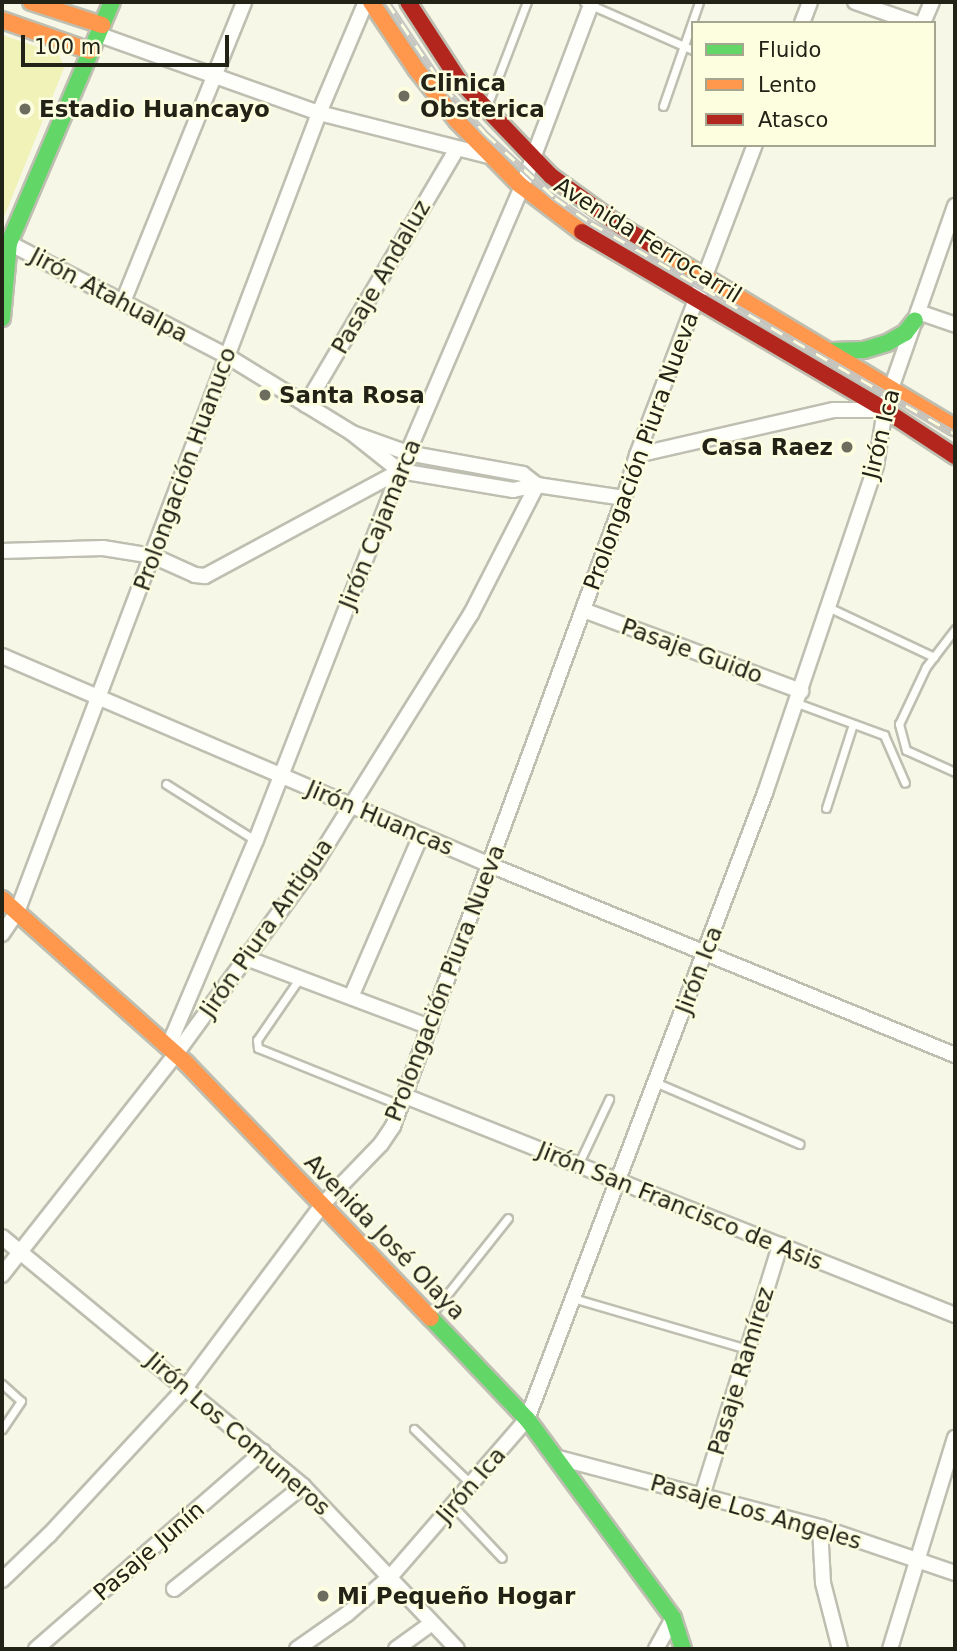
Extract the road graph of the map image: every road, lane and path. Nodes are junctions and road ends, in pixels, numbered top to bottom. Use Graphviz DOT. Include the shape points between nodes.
graph roads {
  1 [pos="31,2"];
  2 [pos="112,2"];
  3 [pos="244,2"];
  4 [pos="369,2"];
  5 [pos="408,2"];
  6 [pos="527,2"];
  7 [pos="699,2"];
  8 [pos="810,2"];
  9 [pos="855,2"];
  10 [pos="932,2"];
  11 [pos="589,3"];
  12 [pos="2,20"];
  13 [pos="693,21"];
  14 [pos="803,21"];
  15 [pos="909,21"];
  16 [pos="924,21"];
  17 [pos="691,25"];
  18 [pos="99,30"];
  19 [pos="684,46"];
  20 [pos="691,49"];
  21 [pos="90,51"];
  22 [pos="214,76"];
  23 [pos="663,106"];
  24 [pos="485,110"];
  25 [pos="319,113"];
  26 [pos="754,147"];
  27 [pos="456,149"];
  28 [pos="489,156"];
  29 [pos="533,159"];
  30 [pos="520,185"];
  31 [pos="955,206"];
  32 [pos="9,243"];
  33 [pos="4,272"];
  34 [pos="705,277"];
  35 [pos="697,299"];
  36 [pos="123,302"];
  37 [pos="916,316"];
  38 [pos="2,318"];
  39 [pos="955,325"];
  40 [pos="832,351"];
  41 [pos="227,356"];
  42 [pos="892,387"];
  43 [pos="306,405"];
  44 [pos="885,410"];
  45 [pos="955,427"];
  46 [pos="352,433"];
  47 [pos="408,453"];
  48 [pos="637,455"];
  49 [pos="955,456"];
  50 [pos="400,471"];
  51 [pos="537,485"];
  52 [pos="624,498"];
  53 [pos="2,551"];
  54 [pos="153,556"];
  55 [pos="830,608"];
  56 [pos="583,610"];
  57 [pos="955,629"];
  58 [pos="2,656"];
  59 [pos="934,657"];
  60 [pos="98,697"];
  61 [pos="799,697"];
  62 [pos="853,724"];
  63 [pos="955,772"];
  64 [pos="282,776"];
  65 [pos="905,783"];
  66 [pos="166,784"];
  67 [pos="349,805"];
  68 [pos="825,808"];
  69 [pos="421,835"];
  70 [pos="256,840"];
  71 [pos="490,864"];
  72 [pos="2,899"];
  73 [pos="17,912"];
  74 [pos="2,934"];
  75 [pos="706,952"];
  76 [pos="246,958"];
  77 [pos="300,978"];
  78 [pos="351,997"];
  79 [pos="430,1027"];
  80 [pos="172,1050"];
  81 [pos="955,1055"];
  82 [pos="657,1083"];
  83 [pos="609,1099"];
  84 [pos="403,1101"];
  85 [pos="799,1144"];
  86 [pos="578,1165"];
  87 [pos="619,1181"];
  88 [pos="323,1205"];
  89 [pos="508,1218"];
  90 [pos="2,1237"];
  91 [pos="780,1245"];
  92 [pos="20,1251"];
  93 [pos="2,1275"];
  94 [pos="573,1298"];
  95 [pos="955,1315"];
  96 [pos="429,1317"];
  97 [pos="748,1349"];
  98 [pos="2,1384"];
  99 [pos="186,1387"];
  100 [pos="527,1419"];
  101 [pos="2,1429"];
  102 [pos="414,1429"];
  103 [pos="955,1437"];
  104 [pos="263,1452"];
  105 [pos="555,1457"];
  106 [pos="471,1484"];
  107 [pos="303,1486"];
  108 [pos="702,1496"];
  109 [pos="453,1506"];
  110 [pos="820,1527"];
  111 [pos="502,1558"];
  112 [pos="918,1561"];
  113 [pos="955,1573"];
  114 [pos="391,1576"];
  115 [pos="2,1580"];
  116 [pos="174,1589"];
  117 [pos="673,1618"];
  118 [pos="432,1623"];
  119 [pos="36,1649"];
  120 [pos="297,1649"];
  121 [pos="396,1649"];
  122 [pos="457,1649"];
  123 [pos="656,1649"];
  124 [pos="683,1649"];
  125 [pos="841,1649"];
  126 [pos="890,1649"];
  1 -- 18 [label="main road"];
  2 -- 18 [label="main road"];
  3 -- 22 [label="street"];
  4 -- 25 [label="street, Prolongación Huanuco"];
  4 -- 28 [label="main road, Avenida Ferrocarril" via="416,69"];
  5 -- 24 [label="main road, Avenida Ferrocarril" via="458,79"];
  6 -- 24 [label="lane"];
  7 -- 13 [label="lane"];
  8 -- 14 [label="street"];
  9 -- 15 [label="street"];
  10 -- 16 [label="street"];
  11 -- 19 [label="lane"];
  11 -- 29 [label="street, Jirón Cajamarca"];
  12 -- 21 [label="main road"];
  17 -- 19 [label="lane"];
  18 -- 21 [label="main road"];
  18 -- 22 [label="street"];
  19 -- 20 [label="lane"];
  19 -- 23 [label="lane"];
  21 -- 32 [label="main road"];
  22 -- 25 [label="street"];
  22 -- 36 [label="street"];
  24 -- 29 [label="main road, Avenida Ferrocarril"];
  25 -- 27 [label="street"];
  25 -- 41 [label="street, Prolongación Huanuco"];
  26 -- 34 [label="street, Prolongación Piura Nueva"];
  27 -- 28 [label="street"];
  27 -- 43 [label="street, Pasaje Andaluz"];
  28 -- 30 [label="main road, Avenida Ferrocarril"];
  29 -- 30 [label="street, Jirón Cajamarca"];
  29 -- 34 [label="main road, Avenida Ferrocarril" via="596,210"];
  30 -- 35 [label="main road, Avenida Ferrocarril" via="573,226"];
  30 -- 47 [label="street, Jirón Cajamarca"];
  31 -- 37 [label="street, Jirón Ica"];
  32 -- 33 [label="main road"];
  32 -- 36 [label="street, Jirón Atahualpa"];
  33 -- 38 [label="main road"];
  34 -- 35 [label="street, Prolongación Piura Nueva"];
  34 -- 40 [label="main road, Avenida Ferrocarril"];
  35 -- 44 [label="main road, Avenida Ferrocarril"];
  35 -- 48 [label="street, Prolongación Piura Nueva"];
  36 -- 41 [label="street, Jirón Atahualpa"];
  37 -- 39 [label="street"];
  37 -- 40 [label="main road" via="905,333 887,344"];
  37 -- 42 [label="street, Jirón Ica"];
  40 -- 42 [label="main road, Avenida Ferrocarril"];
  41 -- 43 [label="street, Jirón Atahualpa"];
  41 -- 54 [label="street, Prolongación Huanuco"];
  42 -- 44 [label="street, Jirón Ica"];
  42 -- 45 [label="main road, Avenida Ferrocarril"];
  43 -- 46 [label="street, Jirón Atahualpa"];
  44 -- 48 [label="street" via="834,410"];
  44 -- 49 [label="main road, Avenida Ferrocarril"];
  44 -- 55 [label="street, Jirón Ica" via="876,466"];
  46 -- 47 [label="street, Jirón Atahualpa"];
  46 -- 50 [label="street, Jirón Atahualpa"];
  47 -- 50 [label="street, Jirón Cajamarca"];
  47 -- 51 [label="street, Jirón Atahualpa" via="523,474"];
  48 -- 52 [label="street, Prolongación Piura Nueva"];
  50 -- 51 [label="street, Jirón Atahualpa" via="513,490"];
  50 -- 54 [label="street" via="205,576"];
  50 -- 64 [label="street, Jirón Cajamarca"];
  51 -- 52 [label="street, Jirón Atahualpa"];
  51 -- 67 [label="street, Jirón Piura Antigua" via="471,614"];
  52 -- 56 [label="street, Prolongación Piura Nueva"];
  53 -- 54 [label="street" via="103,548"];
  54 -- 60 [label="street, Prolongación Huanuco"];
  55 -- 59 [label="lane"];
  55 -- 61 [label="street, Jirón Ica"];
  56 -- 61 [label="street, Pasaje Guido"];
  56 -- 71 [label="street, Prolongación Piura Nueva"];
  57 -- 59 [label="lane"];
  58 -- 60 [label="street, Jirón Huancas"];
  59 -- 63 [label="lane" via="899,724 906,750"];
  60 -- 64 [label="street, Jirón Huancas"];
  60 -- 73 [label="street, Prolongación Huanuco"];
  61 -- 62 [label="lane"];
  61 -- 75 [label="street, Jirón Ica"];
  62 -- 65 [label="lane" via="884,735"];
  62 -- 68 [label="lane"];
  64 -- 67 [label="street, Jirón Huancas"];
  64 -- 70 [label="street, Jirón Cajamarca"];
  66 -- 70 [label="lane"];
  67 -- 69 [label="street, Jirón Huancas"];
  67 -- 76 [label="street, Jirón Piura Antigua" via="314,865"];
  69 -- 71 [label="street, Jirón Huancas"];
  69 -- 78 [label="street"];
  70 -- 80 [label="street, Jirón Cajamarca"];
  71 -- 75 [label="street, Jirón Huancas"];
  71 -- 79 [label="street, Prolongación Piura Nueva"];
  72 -- 73 [label="main road, Avenida José Olaya"];
  73 -- 74 [label="street, Prolongación Huanuco"];
  73 -- 80 [label="main road, Avenida José Olaya"];
  75 -- 81 [label="street, Jirón Huancas"];
  75 -- 82 [label="street, Jirón Ica"];
  76 -- 77 [label="street"];
  76 -- 80 [label="street, Jirón Piura Antigua"];
  77 -- 78 [label="street"];
  77 -- 84 [label="lane" via="257,1040 258,1048"];
  78 -- 79 [label="street"];
  79 -- 84 [label="street, Prolongación Piura Nueva"];
  80 -- 88 [label="main road, Avenida José Olaya"];
  80 -- 92 [label="street, Jirón Piura Antigua"];
  82 -- 85 [label="lane"];
  82 -- 87 [label="street, Jirón Ica"];
  83 -- 86 [label="lane"];
  84 -- 86 [label="street, Jirón San Francisco de Asis"];
  84 -- 88 [label="street, Prolongación Piura Nueva" via="381,1144"];
  86 -- 87 [label="street, Jirón San Francisco de Asis"];
  87 -- 91 [label="street, Jirón San Francisco de Asis"];
  87 -- 94 [label="street, Jirón Ica"];
  88 -- 96 [label="main road, Avenida José Olaya"];
  88 -- 99 [label="street, Prolongación Piura Nueva"];
  89 -- 96 [label="lane"];
  90 -- 92 [label="street, Jirón Los Comuneros"];
  91 -- 95 [label="street, Jirón San Francisco de Asis"];
  91 -- 97 [label="street, Pasaje Ramírez"];
  92 -- 93 [label="street, Jirón Piura Antigua"];
  92 -- 99 [label="street, Jirón Los Comuneros"];
  94 -- 97 [label="lane"];
  94 -- 100 [label="street, Jirón Ica"];
  96 -- 100 [label="main road, Avenida José Olaya"];
  97 -- 108 [label="street, Pasaje Ramírez"];
  98 -- 101 [label="lane" via="21,1401"];
  99 -- 104 [label="street, Jirón Los Comuneros"];
  99 -- 115 [label="street, Prolongación Piura Nueva"];
  100 -- 105 [label="main road, Avenida José Olaya"];
  100 -- 106 [label="street, Jirón Ica"];
  102 -- 106 [label="lane"];
  103 -- 112 [label="street"];
  104 -- 107 [label="street, Jirón Los Comuneros"];
  104 -- 119 [label="street, Pasaje Junín"];
  105 -- 108 [label="street, Pasaje Los Angeles"];
  105 -- 117 [label="main road, Avenida José Olaya"];
  106 -- 109 [label="street, Jirón Ica"];
  107 -- 114 [label="street, Jirón Los Comuneros"];
  107 -- 116 [label="street"];
  108 -- 110 [label="street, Pasaje Los Angeles"];
  109 -- 111 [label="lane"];
  109 -- 114 [label="street, Jirón Ica"];
  110 -- 112 [label="street, Pasaje Los Angeles"];
  110 -- 125 [label="street" via="823,1583"];
  112 -- 113 [label="street, Pasaje Los Angeles"];
  112 -- 126 [label="street"];
  114 -- 118 [label="street, Jirón Los Comuneros"];
  114 -- 120 [label="street, Jirón Ica"];
  117 -- 123 [label="street"];
  117 -- 124 [label="main road, Avenida José Olaya"];
  118 -- 121 [label="street"];
  118 -- 122 [label="street, Jirón Los Comuneros"];
}
